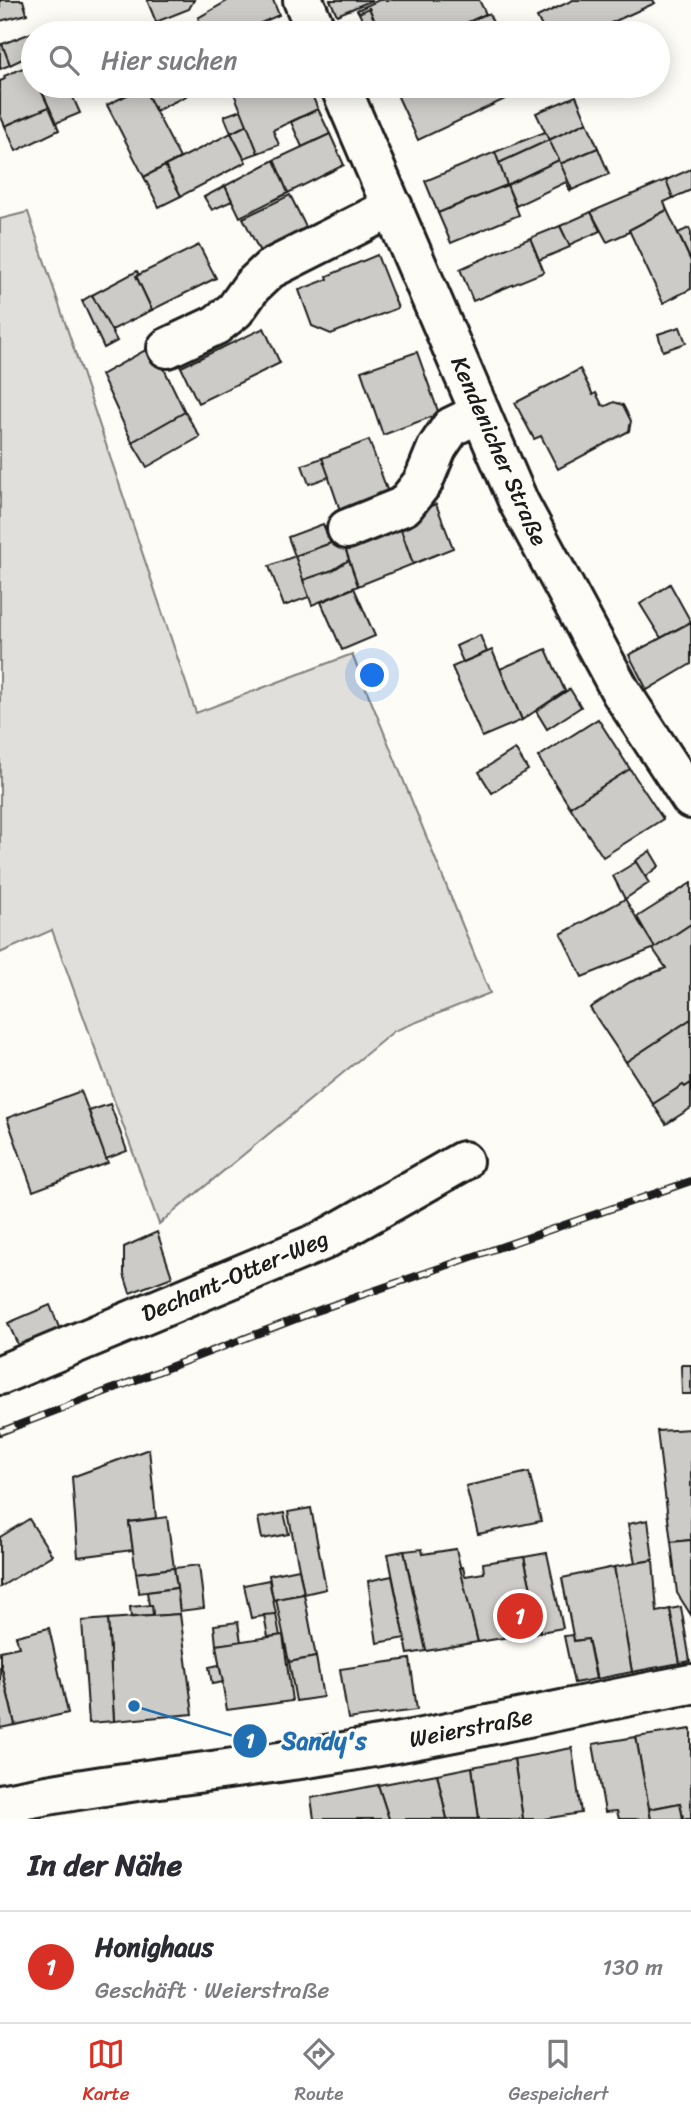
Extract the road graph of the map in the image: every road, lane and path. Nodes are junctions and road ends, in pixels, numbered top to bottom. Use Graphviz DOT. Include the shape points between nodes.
graph roads {
  1 [pos="303,0"];
  2 [pos="312,21"];
  3 [pos="345,98"];
  4 [pos="393,207"];
  5 [pos="167,348"];
  6 [pos="480,413"];
  7 [pos="346,528"];
  8 [pos="691,799"];
  9 [pos="463,1161"];
  10 [pos="0,1376"];
  11 [pos="691,1684"];
  12 [pos="0,1804"];
  1 -- 2 [label="street"];
  3 -- 4 [label="street, Kendenicher Straße"];
  4 -- 5 [label="street" via="270,269 216,326"];
  4 -- 6 [label="street, Kendenicher Straße"];
  6 -- 7 [label="street" via="451,427 423,482 404,506"];
  6 -- 8 [label="street, Kendenicher Straße" via="519,503 577,612 621,691"];
  9 -- 10 [label="street, Dechant-Otter-Weg" via="322,1241"];
  11 -- 12 [label="street, Weierstraße" via="339,1753 69,1790"];
}
